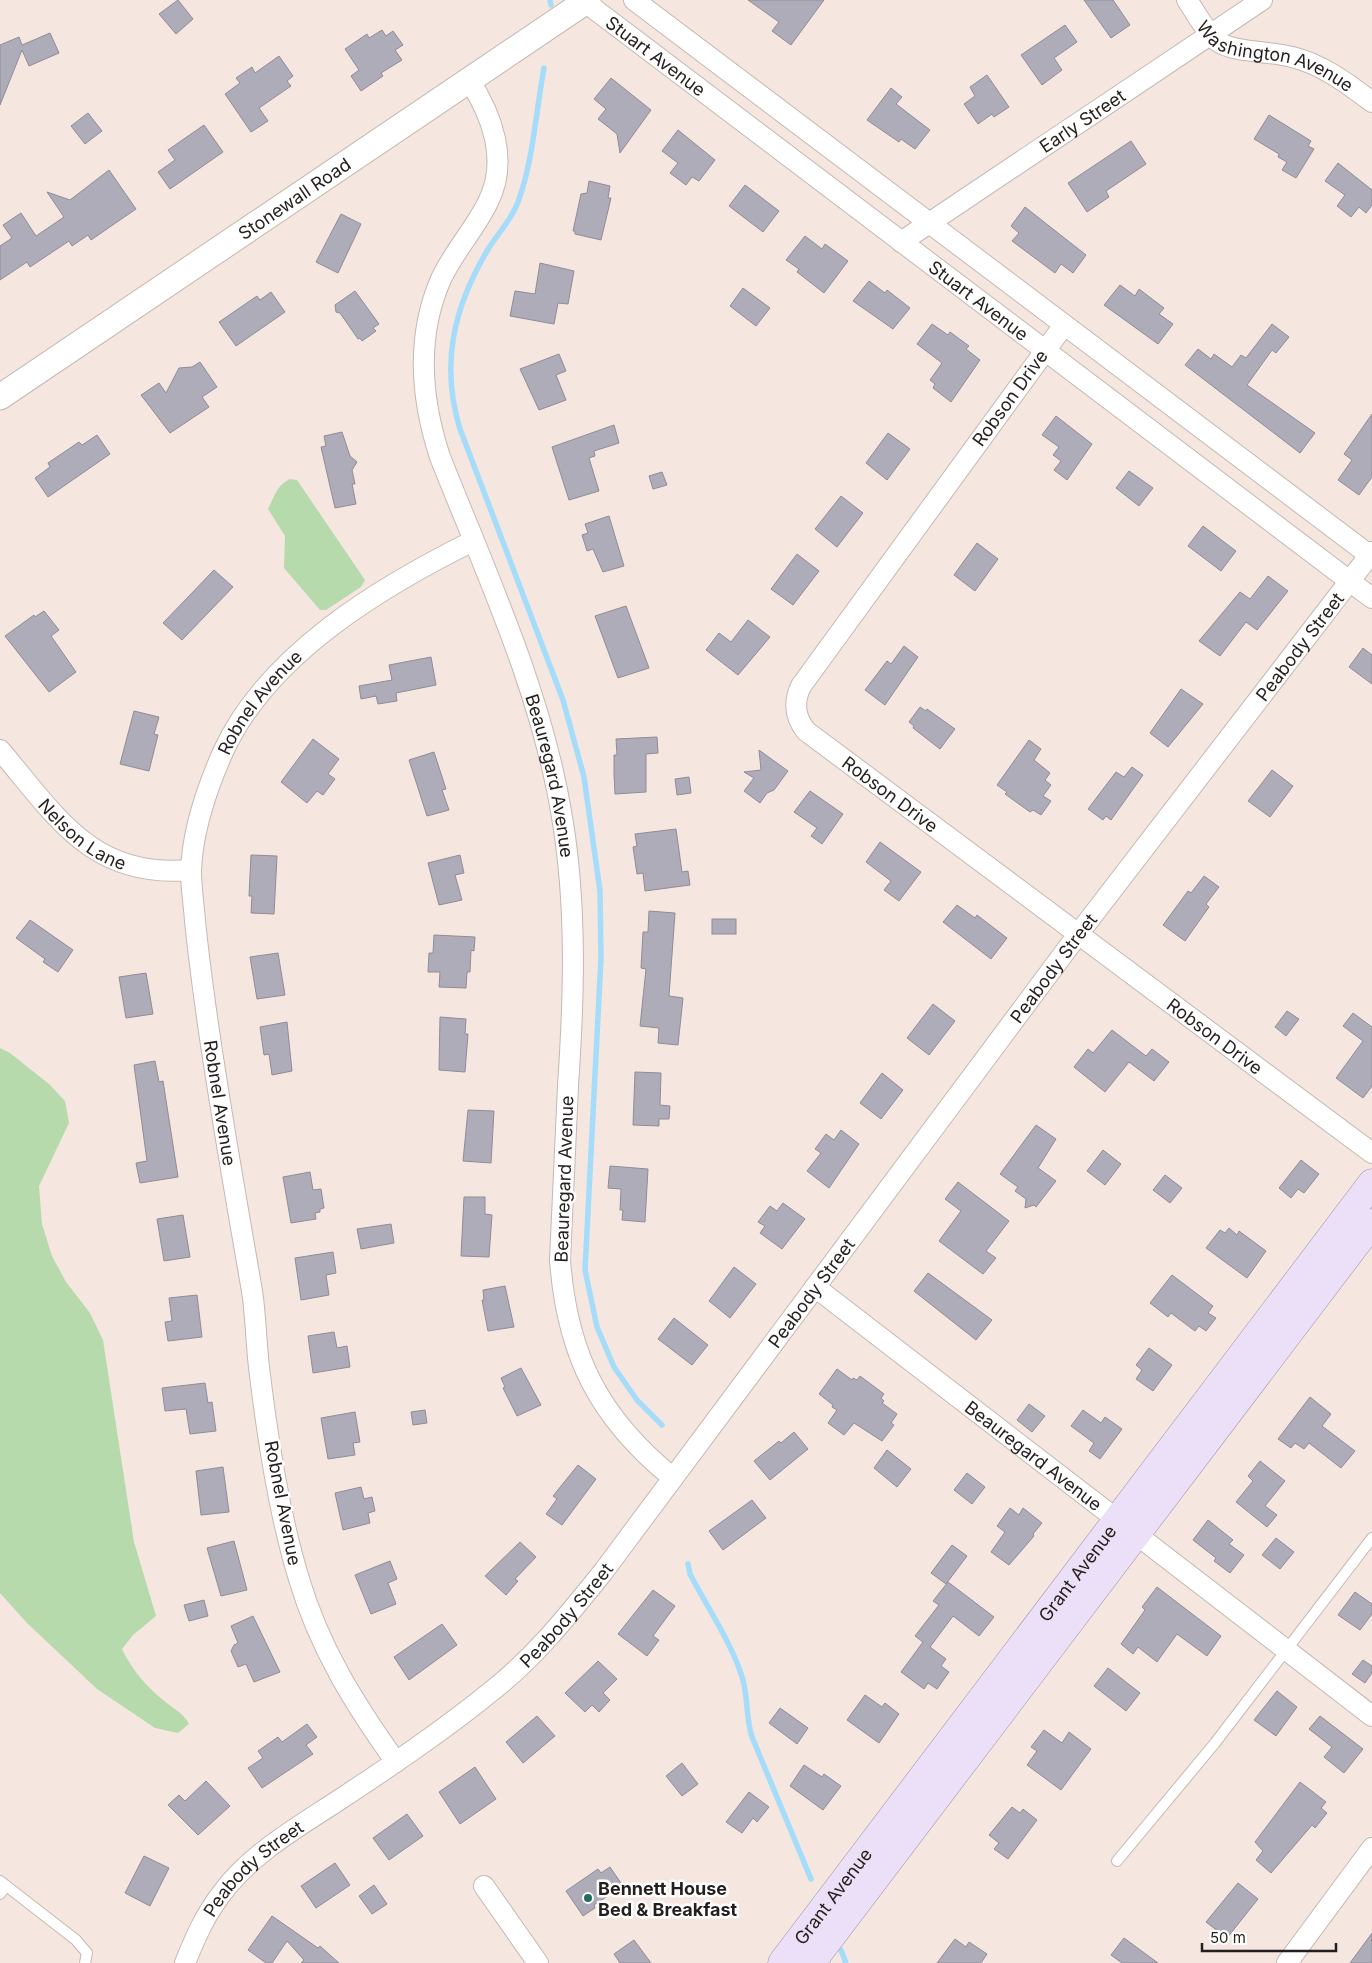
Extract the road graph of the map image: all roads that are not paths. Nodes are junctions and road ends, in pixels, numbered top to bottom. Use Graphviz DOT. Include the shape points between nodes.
graph roads {
  1 [pos="634,0"];
  2 [pos="1188,0"];
  3 [pos="1262,0"];
  4 [pos="586,1"];
  5 [pos="1212,36"];
  6 [pos="470,80"];
  7 [pos="1372,102"];
  8 [pos="929,223"];
  9 [pos="900,242"];
  10 [pos="1064,325"];
  11 [pos="1045,351"];
  12 [pos="0,397"];
  13 [pos="473,541"];
  14 [pos="1371,555"];
  15 [pos="1350,581"];
  16 [pos="1372,598"];
  17 [pos="0,750"];
  18 [pos="191,870"];
  19 [pos="1079,933"];
  20 [pos="1372,1153"];
  21 [pos="1372,1183"];
  22 [pos="1372,1223"];
  23 [pos="815,1288"];
  24 [pos="673,1478"];
  25 [pos="1126,1528"];
  26 [pos="1372,1538"];
  27 [pos="1286,1649"];
  28 [pos="1372,1716"];
  29 [pos="396,1762"];
  30 [pos="1372,1848"];
  31 [pos="1117,1861"];
  32 [pos="484,1886"];
  33 [pos="2,1887"];
  34 [pos="85,1963"];
  35 [pos="185,1963"];
  36 [pos="538,1963"];
  37 [pos="782,1963"];
  38 [pos="811,1963"];
  39 [pos="1287,1963"];
  1 -- 8 [label="street, Stuart Avenue"];
  2 -- 5 [label="street, Washington Avenue"];
  3 -- 5 [label="street, Early Street"];
  4 -- 6 [label="street, Stonewall Road"];
  4 -- 9 [label="street, Stuart Avenue"];
  5 -- 7 [label="street, Washington Avenue" via="1224,45 1274,52 1306,61 1346,82"];
  5 -- 8 [label="street, Early Street"];
  6 -- 12 [label="street, Stonewall Road"];
  6 -- 13 [label="street, Beauregard Avenue" via="491,120 496,142 496,168 489,200 454,253 441,280 426,332 423,369 430,426"];
  8 -- 9 [label="street, Early Street"];
  8 -- 10 [label="street, Stuart Avenue"];
  9 -- 11 [label="street, Stuart Avenue"];
  10 -- 11 [label="street, Robson Drive"];
  10 -- 14 [label="street, Stuart Avenue"];
  11 -- 15 [label="street, Stuart Avenue"];
  11 -- 19 [label="street, Robson Drive" via="801,686 795,707 806,732"];
  13 -- 18 [label="street, Robnel Avenue" via="441,557 317,638 281,669 255,699 241,718 211,782 194,844"];
  13 -- 24 [label="street, Beauregard Avenue" via="542,728 562,817 570,878 572,1015 560,1260 562,1295 570,1330 597,1394 630,1440"];
  14 -- 15 [label="street, Peabody Street"];
  15 -- 16 [label="street, Stuart Avenue"];
  15 -- 19 [label="street, Peabody Street"];
  17 -- 18 [label="street, Nelson Lane" via="63,824 98,853 142,869"];
  18 -- 29 [label="street, Robnel Avenue" via="213,1062 253,1301 260,1370 298,1578 331,1662"];
  19 -- 20 [label="street, Robson Drive"];
  19 -- 23 [label="street, Peabody Street"];
  21 -- 25 [label="main road, Grant Avenue"];
  22 -- 25 [label="main road, Grant Avenue"];
  23 -- 24 [label="street, Peabody Street"];
  23 -- 25 [label="street, Beauregard Avenue"];
  24 -- 29 [label="street, Peabody Street" via="603,1572 537,1651 493,1690"];
  25 -- 27 [label="street, Beauregard Avenue"];
  25 -- 37 [label="main road, Grant Avenue"];
  25 -- 38 [label="main road, Grant Avenue"];
  26 -- 27 [label="lane"];
  27 -- 28 [label="street, Beauregard Avenue"];
  27 -- 31 [label="lane" via="1215,1743"];
  29 -- 35 [label="street, Peabody Street" via="275,1843 236,1876 206,1917"];
  30 -- 39 [label="street"];
  32 -- 36 [label="street"];
  33 -- 34 [label="lane" via="76,1940 87,1953"];
}
